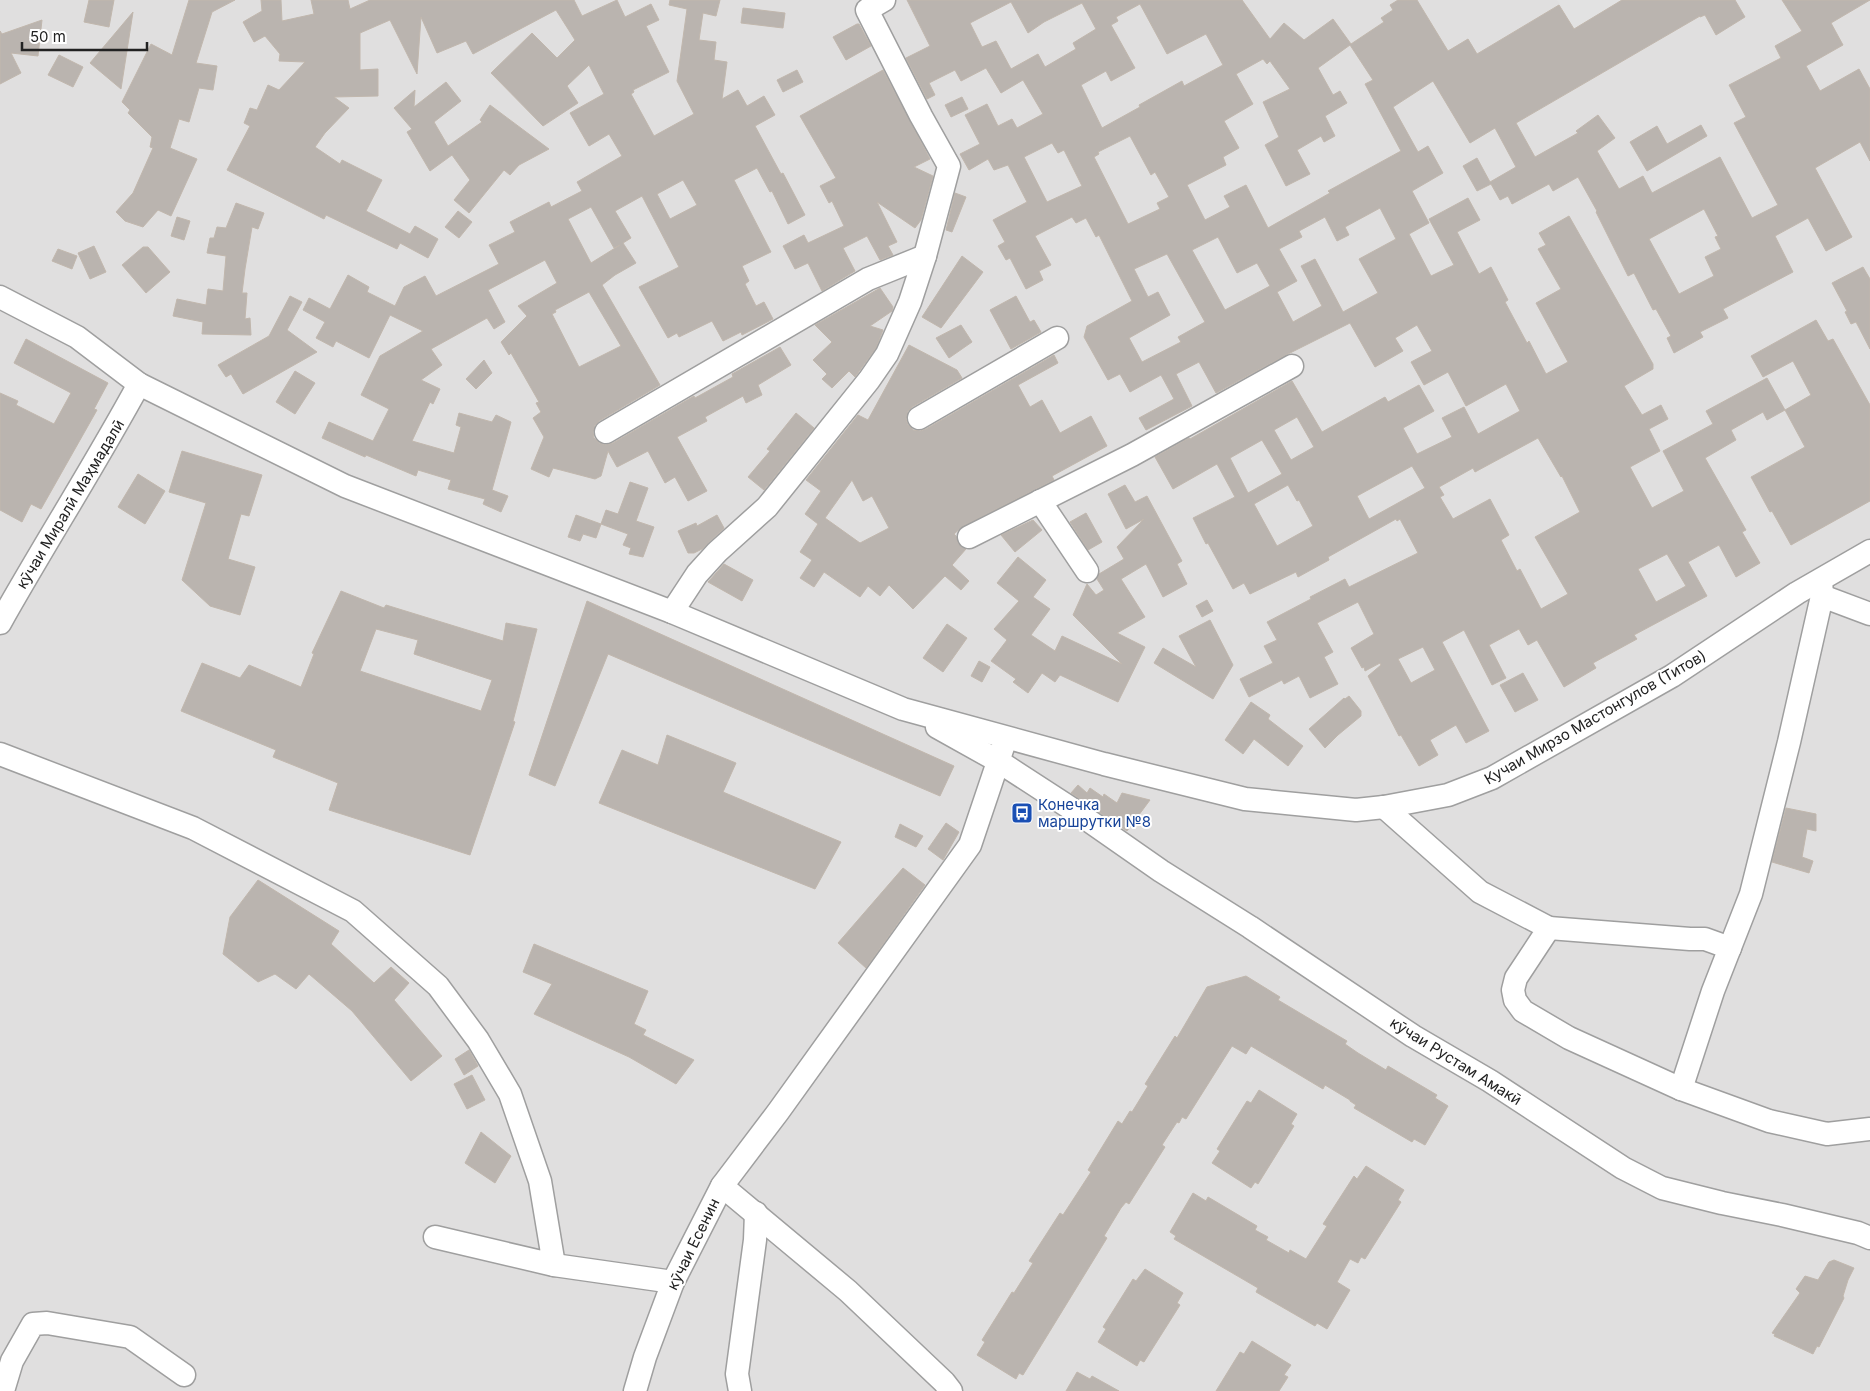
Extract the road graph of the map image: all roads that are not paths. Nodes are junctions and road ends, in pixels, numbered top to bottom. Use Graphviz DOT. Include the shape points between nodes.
graph roads {
  1 [pos="875,5"];
  2 [pos="925,256"];
  3 [pos="0,297"];
  4 [pos="1057,338"];
  5 [pos="1292,366"];
  6 [pos="140,384"];
  7 [pos="919,418"];
  8 [pos="606,432"];
  9 [pos="1040,501"];
  10 [pos="969,537"];
  11 [pos="1870,551"];
  12 [pos="1087,570"];
  13 [pos="1822,588"];
  14 [pos="672,612"];
  15 [pos="1870,614"];
  16 [pos="0,623"];
  17 [pos="903,709"];
  18 [pos="1006,737"];
  19 [pos="0,754"];
  20 [pos="998,761"];
  21 [pos="1384,807"];
  22 [pos="1549,928"];
  23 [pos="1730,948"];
  24 [pos="1681,1089"];
  25 [pos="1870,1129"];
  26 [pos="722,1186"];
  27 [pos="756,1213"];
  28 [pos="435,1236"];
  29 [pos="1870,1238"];
  30 [pos="554,1265"];
  31 [pos="673,1282"];
  32 [pos="184,1375"];
  33 [pos="3,1391"];
  34 [pos="635,1391"];
  35 [pos="740,1391"];
  36 [pos="951,1391"];
  1 -- 2 [label="street" via="921,116 950,166"];
  2 -- 8 [label="street" via="868,278"];
  2 -- 14 [label="street" via="910,302 887,354 869,380 767,507 697,574"];
  3 -- 6 [label="street" via="77,337"];
  4 -- 7 [label="street"];
  5 -- 9 [label="street" via="1132,455"];
  6 -- 14 [label="street" via="344,486"];
  6 -- 16 [label="street, кӯчаи Миралӣ Маҳмадалӣ"];
  9 -- 10 [label="street"];
  9 -- 12 [label="street"];
  11 -- 13 [label="street, Кучаи Мирзо Мастонгулов (Титов)"];
  13 -- 15 [label="street"];
  13 -- 21 [label="street, Кучаи Мирзо Мастонгулов (Титов)" via="1797,592 1672,676 1492,778 1448,795"];
  13 -- 23 [label="street" via="1789,742 1751,894"];
  14 -- 17 [label="street"];
  17 -- 18 [label="street, Кучаи Мирзо Мастонгулов (Титов)"];
  17 -- 20 [label="street, кӯчаи Рустам Амакӣ"];
  18 -- 20 [label="street, кӯчаи Есенин"];
  18 -- 21 [label="street, Кучаи Мирзо Мастонгулов (Титов)" via="1244,799 1356,810"];
  19 -- 30 [label="street" via="193,828 353,911 438,986 478,1040 510,1094 540,1181"];
  20 -- 26 [label="street, кӯчаи Есенин" via="970,845"];
  20 -- 29 [label="street, кӯчаи Рустам Амакӣ" via="1413,1036 1490,1081 1623,1168 1662,1188"];
  21 -- 22 [label="street" via="1480,892"];
  22 -- 23 [label="street" via="1705,939"];
  22 -- 24 [label="street" via="1516,978 1515,1000 1523,1011 1569,1038"];
  23 -- 24 [label="street"];
  24 -- 25 [label="street" via="1778,1124 1827,1134"];
  26 -- 27 [label="street"];
  26 -- 31 [label="street, кӯчаи Есенин"];
  27 -- 35 [label="street" via="737,1374"];
  27 -- 36 [label="street" via="848,1291"];
  28 -- 30 [label="street"];
  30 -- 31 [label="street"];
  31 -- 34 [label="street, кӯчаи Есенин"];
  32 -- 33 [label="street" via="130,1337 47,1323 33,1324 12,1361"];
}
